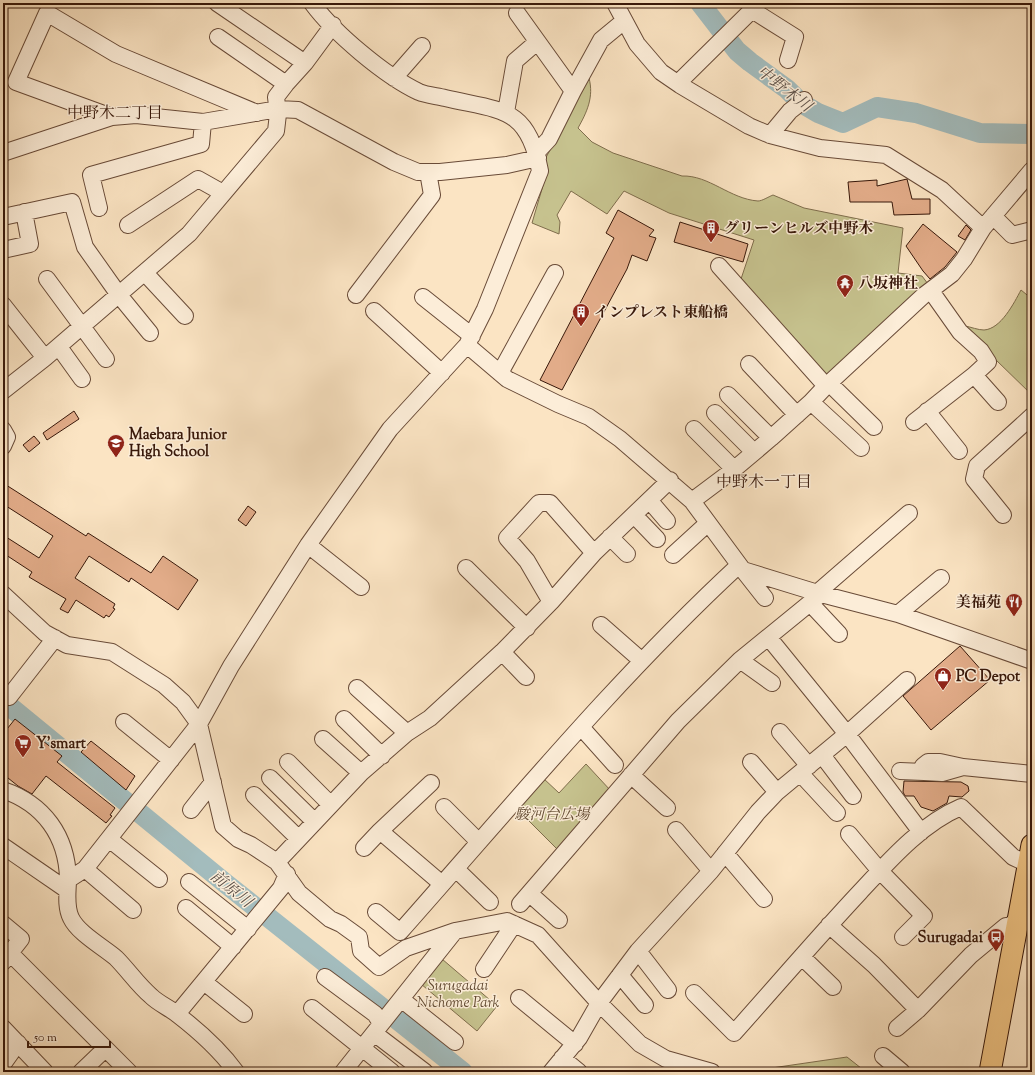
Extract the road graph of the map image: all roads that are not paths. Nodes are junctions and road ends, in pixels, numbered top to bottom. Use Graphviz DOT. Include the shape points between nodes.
graph roads {
  1 [pos="217,3"];
  2 [pos="312,3"];
  3 [pos="615,3"];
  4 [pos="517,13"];
  5 [pos="624,21"];
  6 [pos="333,25"];
  7 [pos="218,37"];
  8 [pos="537,42"];
  9 [pos="422,46"];
  10 [pos="788,60"];
  11 [pos="306,63"];
  12 [pos="394,78"];
  13 [pos="678,83"];
  14 [pos="286,84"];
  15 [pos="572,91"];
  16 [pos="801,103"];
  17 [pos="278,109"];
  18 [pos="506,112"];
  19 [pos="256,113"];
  20 [pos="112,118"];
  21 [pos="203,122"];
  22 [pos="770,135"];
  23 [pos="3,153"];
  24 [pos="537,156"];
  25 [pos="1032,170"];
  26 [pos="428,172"];
  27 [pos="223,193"];
  28 [pos="99,208"];
  29 [pos="24,212"];
  30 [pos="3,217"];
  31 [pos="988,222"];
  32 [pos="128,225"];
  33 [pos="1032,230"];
  34 [pos="3,250"];
  35 [pos="719,266"];
  36 [pos="145,273"];
  37 [pos="555,273"];
  38 [pos="48,279"];
  39 [pos="931,291"];
  40 [pos="356,295"];
  41 [pos="119,296"];
  42 [pos="423,297"];
  43 [pos="3,305"];
  44 [pos="374,311"];
  45 [pos="185,316"];
  46 [pos="82,327"];
  47 [pos="150,332"];
  48 [pos="469,341"];
  49 [pos="58,347"];
  50 [pos="45,358"];
  51 [pos="106,359"];
  52 [pos="749,364"];
  53 [pos="442,373"];
  54 [pos="500,373"];
  55 [pos="974,375"];
  56 [pos="82,379"];
  57 [pos="828,384"];
  58 [pos="3,391"];
  59 [pos="728,395"];
  60 [pos="811,402"];
  61 [pos="998,402"];
  62 [pos="927,412"];
  63 [pos="715,413"];
  64 [pos="797,415"];
  65 [pos="1032,416"];
  66 [pos="914,422"];
  67 [pos="874,427"];
  68 [pos="694,429"];
  69 [pos="3,430"];
  70 [pos="771,438"];
  71 [pos="3,446"];
  72 [pos="861,448"];
  73 [pos="959,451"];
  74 [pos="754,452"];
  75 [pos="734,469"];
  76 [pos="670,480"];
  77 [pos="649,500"];
  78 [pos="692,501"];
  79 [pos="909,513"];
  80 [pos="634,515"];
  81 [pos="1003,515"];
  82 [pos="668,521"];
  83 [pos="708,523"];
  84 [pos="610,537"];
  85 [pos="657,539"];
  86 [pos="308,545"];
  87 [pos="594,553"];
  88 [pos="627,554"];
  89 [pos="673,556"];
  90 [pos="466,568"];
  91 [pos="741,568"];
  92 [pos="941,578"];
  93 [pos="361,587"];
  94 [pos="3,594"];
  95 [pos="816,597"];
  96 [pos="765,598"];
  97 [pos="551,602"];
  98 [pos="898,614"];
  99 [pos="601,625"];
  100 [pos="527,628"];
  101 [pos="839,634"];
  102 [pos="55,638"];
  103 [pos="769,638"];
  104 [pos="502,652"];
  105 [pos="740,660"];
  106 [pos="642,661"];
  107 [pos="1032,661"];
  108 [pos="526,677"];
  109 [pos="907,680"];
  110 [pos="772,684"];
  111 [pos="357,688"];
  112 [pos="9,698"];
  113 [pos="344,719"];
  114 [pos="124,722"];
  115 [pos="199,724"];
  116 [pos="581,727"];
  117 [pos="780,732"];
  118 [pos="407,734"];
  119 [pos="847,734"];
  120 [pos="323,739"];
  121 [pos="822,755"];
  122 [pos="382,756"];
  123 [pos="171,760"];
  124 [pos="288,762"];
  125 [pos="751,762"];
  126 [pos="615,765"];
  127 [pos="804,770"];
  128 [pos="900,771"];
  129 [pos="361,772"];
  130 [pos="1032,774"];
  131 [pos="631,775"];
  132 [pos="270,778"];
  133 [pos="213,782"];
  134 [pos="431,783"];
  135 [pos="3,790"];
  136 [pos="777,792"];
  137 [pos="254,795"];
  138 [pos="854,796"];
  139 [pos="330,804"];
  140 [pos="444,807"];
  141 [pos="667,808"];
  142 [pos="192,810"];
  143 [pos="837,813"];
  144 [pos="314,821"];
  145 [pos="676,830"];
  146 [pos="380,831"];
  147 [pos="921,832"];
  148 [pos="849,834"];
  149 [pos="109,838"];
  150 [pos="298,838"];
  151 [pos="479,842"];
  152 [pos="3,846"];
  153 [pos="364,848"];
  154 [pos="725,853"];
  155 [pos="1030,854"];
  156 [pos="282,868"];
  157 [pos="85,869"];
  158 [pos="456,869"];
  159 [pos="711,871"];
  160 [pos="880,871"];
  161 [pos="159,879"];
  162 [pos="189,882"];
  163 [pos="442,884"];
  164 [pos="68,885"];
  165 [pos="764,899"];
  166 [pos="490,902"];
  167 [pos="186,908"];
  168 [pos="133,910"];
  169 [pos="1025,911"];
  170 [pos="376,912"];
  171 [pos="256,917"];
  172 [pos="559,920"];
  173 [pos="3,924"];
  174 [pos="514,924"];
  175 [pos="829,925"];
  176 [pos="455,931"];
  177 [pos="903,937"];
  178 [pos="233,947"];
  179 [pos="638,951"];
  180 [pos="802,956"];
  181 [pos="6,958"];
  182 [pos="484,969"];
  183 [pos="620,975"];
  184 [pos="325,977"];
  185 [pos="204,982"];
  186 [pos="833,987"];
  187 [pos="668,990"];
  188 [pos="694,993"];
  189 [pos="519,998"];
  190 [pos="599,1003"];
  191 [pos="645,1004"];
  192 [pos="312,1008"];
  193 [pos="918,1010"];
  194 [pos="177,1014"];
  195 [pos="244,1014"];
  196 [pos="387,1016"];
  197 [pos="3,1028"];
  198 [pos="897,1028"];
  199 [pos="455,1042"];
  200 [pos="18,1043"];
  201 [pos="575,1044"];
  202 [pos="105,1049"];
  203 [pos="362,1049"];
  204 [pos="883,1056"];
  205 [pos="562,1058"];
  206 [pos="3,1064"];
  207 [pos="45,1072"];
  208 [pos="81,1072"];
  209 [pos="128,1072"];
  210 [pos="236,1072"];
  211 [pos="343,1072"];
  212 [pos="392,1072"];
  213 [pos="425,1072"];
  214 [pos="551,1072"];
  215 [pos="579,1072"];
  216 [pos="712,1072"];
  217 [pos="902,1072"];
  218 [pos="990,1072"];
  1 -- 11 [label="street"];
  2 -- 6 [label="street"];
  3 -- 5 [label="street"];
  4 -- 8 [label="street"];
  5 -- 13 [label="street" via="637,44 661,72"];
  5 -- 15 [label="street" via="601,40"];
  6 -- 11 [label="street"];
  6 -- 12 [label="street"];
  7 -- 14 [label="street"];
  8 -- 15 [label="street"];
  8 -- 18 [label="street" via="515,61"];
  9 -- 12 [label="street"];
  10 -- 13 [label="street" via="795,37 752,10"];
  11 -- 14 [label="street"];
  12 -- 18 [label="street" via="420,92"];
  13 -- 22 [label="street" via="749,126"];
  14 -- 17 [label="street" via="276,98"];
  15 -- 24 [label="street" via="549,139"];
  16 -- 22 [label="street" via="790,111"];
  17 -- 19 [label="street"];
  17 -- 26 [label="street" via="298,110 394,162 418,172"];
  17 -- 27 [label="street" via="276,131"];
  18 -- 24 [label="street" via="525,127"];
  19 -- 20 [label="street" via="116,54 47,12 16,82"];
  19 -- 21 [label="street"];
  20 -- 21 [label="street" via="136,115"];
  20 -- 23 [label="street"];
  21 -- 28 [label="street" via="200,144 91,175"];
  22 -- 31 [label="street" via="820,148 886,155"];
  24 -- 26 [label="street" via="507,165"];
  24 -- 48 [label="street" via="540,171 485,309"];
  25 -- 31 [label="street"];
  26 -- 40 [label="street" via="432,195"];
  27 -- 32 [label="street" via="198,179"];
  27 -- 36 [label="street" via="189,234"];
  29 -- 30 [label="street"];
  29 -- 34 [label="street" via="30,244"];
  29 -- 41 [label="street" via="72,202 85,247"];
  31 -- 33 [label="street" via="1012,235"];
  31 -- 39 [label="street" via="952,274"];
  35 -- 57 [label="street"];
  36 -- 41 [label="street"];
  36 -- 45 [label="street"];
  37 -- 54 [label="street"];
  38 -- 46 [label="street"];
  39 -- 55 [label="street" via="960,332 981,351 988,362"];
  39 -- 57 [label="street"];
  41 -- 46 [label="street"];
  41 -- 47 [label="street"];
  42 -- 48 [label="street"];
  43 -- 50 [label="street"];
  44 -- 53 [label="street"];
  46 -- 49 [label="street"];
  46 -- 51 [label="street"];
  48 -- 53 [label="street"];
  48 -- 54 [label="street"];
  49 -- 50 [label="street"];
  49 -- 56 [label="street"];
  50 -- 58 [label="street"];
  52 -- 64 [label="street"];
  53 -- 86 [label="street" via="390,429"];
  54 -- 76 [label="street" via="507,379 589,417"];
  55 -- 61 [label="street"];
  55 -- 62 [label="street"];
  57 -- 60 [label="street"];
  57 -- 67 [label="street"];
  59 -- 70 [label="street"];
  60 -- 64 [label="street"];
  60 -- 72 [label="street"];
  62 -- 66 [label="street"];
  62 -- 73 [label="street"];
  63 -- 74 [label="street"];
  64 -- 70 [label="street"];
  65 -- 81 [label="street" via="977,466 974,480"];
  68 -- 75 [label="street"];
  69 -- 71 [label="street" via="7,437"];
  70 -- 74 [label="street"];
  74 -- 75 [label="street"];
  75 -- 78 [label="street"];
  76 -- 77 [label="street"];
  76 -- 78 [label="street"];
  77 -- 80 [label="street"];
  77 -- 82 [label="street"];
  78 -- 83 [label="street"];
  79 -- 95 [label="street"];
  80 -- 84 [label="street"];
  80 -- 85 [label="street"];
  83 -- 89 [label="street"];
  83 -- 91 [label="street"];
  84 -- 87 [label="street"];
  84 -- 88 [label="street"];
  86 -- 93 [label="street"];
  86 -- 115 [label="street" via="231,666"];
  87 -- 97 [label="street"];
  87 -- 97 [label="street" via="550,503 539,502 507,538 527,560"];
  90 -- 100 [label="street"];
  91 -- 95 [label="street"];
  91 -- 96 [label="street"];
  91 -- 106 [label="street" via="691,610"];
  92 -- 98 [label="street"];
  94 -- 102 [label="street"];
  95 -- 98 [label="street"];
  95 -- 101 [label="street"];
  95 -- 103 [label="street"];
  97 -- 100 [label="street"];
  98 -- 107 [label="street"];
  99 -- 106 [label="street"];
  100 -- 104 [label="street"];
  102 -- 112 [label="street"];
  102 -- 115 [label="street" via="67,645 112,652 141,669 183,702"];
  103 -- 105 [label="street"];
  103 -- 119 [label="street"];
  104 -- 108 [label="street"];
  104 -- 118 [label="street" via="430,718"];
  105 -- 110 [label="street"];
  105 -- 131 [label="street" via="678,722"];
  106 -- 116 [label="street"];
  109 -- 119 [label="street"];
  111 -- 118 [label="street"];
  113 -- 122 [label="street"];
  114 -- 123 [label="street"];
  115 -- 123 [label="street"];
  115 -- 133 [label="street"];
  116 -- 126 [label="street"];
  116 -- 151 [label="street"];
  117 -- 127 [label="street"];
  118 -- 122 [label="street"];
  119 -- 121 [label="street"];
  119 -- 147 [label="street"];
  120 -- 129 [label="street"];
  121 -- 127 [label="street"];
  121 -- 138 [label="street"];
  122 -- 129 [label="street"];
  123 -- 149 [label="street"];
  124 -- 139 [label="street"];
  125 -- 136 [label="street"];
  127 -- 136 [label="street"];
  127 -- 143 [label="street"];
  128 -- 130 [label="street" via="924,772 923,766 928,762 940,762"];
  129 -- 139 [label="street"];
  131 -- 141 [label="street"];
  131 -- 172 [label="street" via="525,899"];
  132 -- 144 [label="street"];
  133 -- 142 [label="street"];
  133 -- 156 [label="street" via="223,826"];
  134 -- 146 [label="street"];
  135 -- 164 [label="street" via="25,800 56,830 67,862"];
  136 -- 154 [label="street"];
  137 -- 150 [label="street"];
  139 -- 144 [label="street"];
  140 -- 151 [label="street"];
  144 -- 150 [label="street"];
  145 -- 159 [label="street"];
  146 -- 153 [label="street"];
  146 -- 163 [label="street"];
  147 -- 155 [label="street" via="961,807 1013,857"];
  147 -- 160 [label="street"];
  148 -- 160 [label="street"];
  149 -- 157 [label="street"];
  149 -- 161 [label="street"];
  150 -- 156 [label="street"];
  151 -- 158 [label="street"];
  152 -- 164 [label="street"];
  154 -- 159 [label="street"];
  154 -- 165 [label="street"];
  155 -- 169 [label="main road"];
  156 -- 171 [label="street" via="281,888"];
  156 -- 176 [label="street" via="298,893 330,920 341,924 358,937 361,951 379,968 406,948"];
  157 -- 164 [label="street"];
  157 -- 168 [label="street"];
  158 -- 163 [label="street"];
  158 -- 166 [label="street"];
  159 -- 179 [label="street"];
  160 -- 175 [label="street"];
  160 -- 177 [label="street" via="924,916"];
  162 -- 171 [label="street"];
  163 -- 170 [label="street" via="400,932"];
  164 -- 194 [label="street" via="67,905 70,918 116,958 150,996"];
  167 -- 178 [label="street"];
  169 -- 193 [label="street" via="971,955"];
  169 -- 218 [label="main road"];
  171 -- 178 [label="street"];
  173 -- 181 [label="street" via="21,939"];
  174 -- 176 [label="street" via="508,922"];
  174 -- 182 [label="street"];
  174 -- 190 [label="street" via="538,935"];
  175 -- 180 [label="street"];
  175 -- 193 [label="street" via="874,965"];
  176 -- 196 [label="street"];
  178 -- 185 [label="street"];
  179 -- 183 [label="street"];
  179 -- 187 [label="street"];
  180 -- 186 [label="street"];
  180 -- 188 [label="street" via="734,1033"];
  181 -- 202 [label="street"];
  183 -- 190 [label="street"];
  183 -- 191 [label="street"];
  184 -- 196 [label="street" via="375,1014"];
  185 -- 194 [label="street"];
  185 -- 195 [label="street"];
  189 -- 201 [label="street"];
  190 -- 201 [label="street"];
  190 -- 216 [label="street" via="640,1044 666,1059"];
  192 -- 203 [label="street"];
  193 -- 198 [label="street"];
  194 -- 210 [label="street" via="222,1053"];
  196 -- 199 [label="street"];
  196 -- 203 [label="street"];
  196 -- 213 [label="street"];
  197 -- 200 [label="street"];
  200 -- 206 [label="street"];
  200 -- 207 [label="street"];
  201 -- 205 [label="street"];
  202 -- 208 [label="street"];
  202 -- 209 [label="street"];
  203 -- 211 [label="street"];
  203 -- 212 [label="street"];
  204 -- 217 [label="street"];
  205 -- 214 [label="street"];
  205 -- 215 [label="street"];
}
